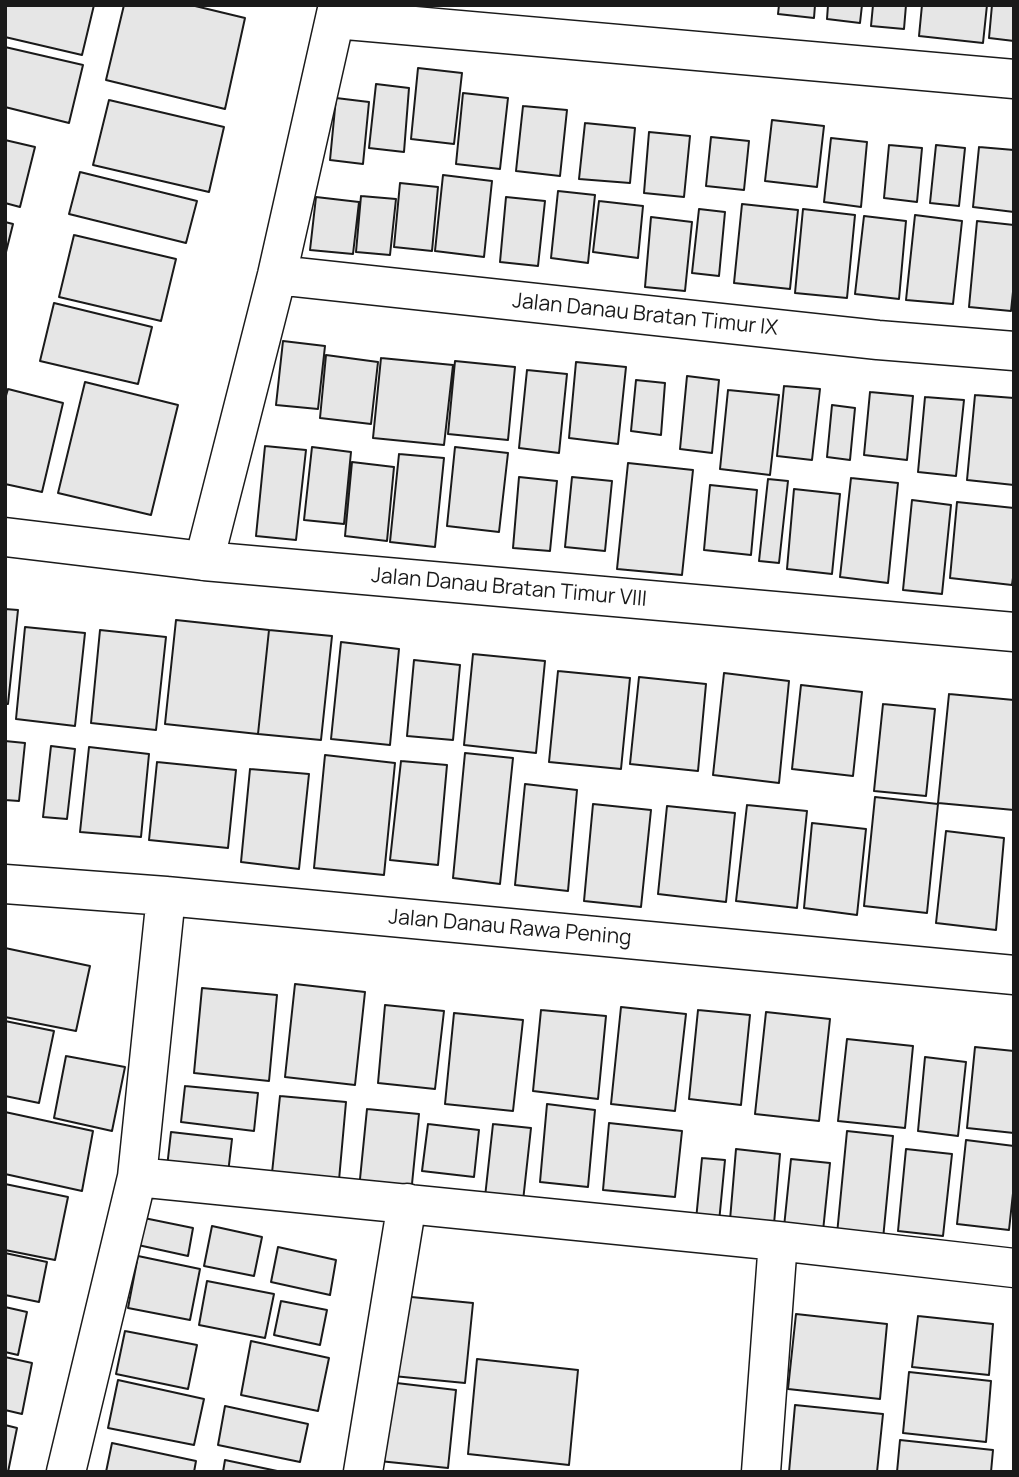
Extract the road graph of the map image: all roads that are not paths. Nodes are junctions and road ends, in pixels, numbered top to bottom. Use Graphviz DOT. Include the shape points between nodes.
graph roads {
  1 [pos="337,12"];
  2 [pos="1014,79"];
  3 [pos="276,275"];
  4 [pos="1014,351"];
  5 [pos="5,537"];
  6 [pos="204,561"];
  7 [pos="1014,632"];
  8 [pos="5,884"];
  9 [pos="166,896"];
  10 [pos="1014,975"];
  11 [pos="137,1177"];
  12 [pos="407,1203"];
  13 [pos="778,1241"];
  14 [pos="1014,1268"];
  15 [pos="66,1472"];
  16 [pos="363,1472"];
  17 [pos="761,1472"];
  1 -- 2 [label="street"];
  1 -- 3 [label="street"];
  3 -- 4 [label="street, Jalan Danau Bratan Timur IX"];
  3 -- 6 [label="street"];
  5 -- 6 [label="street, Jalan Danau Bratan Timur VIII"];
  6 -- 7 [label="street, Jalan Danau Bratan Timur VIII"];
  8 -- 9 [label="street, Jalan Danau Rawa Pening"];
  9 -- 10 [label="street, Jalan Danau Rawa Pening"];
  9 -- 11 [label="street"];
  11 -- 12 [label="street"];
  11 -- 15 [label="street"];
  12 -- 13 [label="street"];
  12 -- 16 [label="street"];
  13 -- 14 [label="street"];
  13 -- 17 [label="street"];
}
